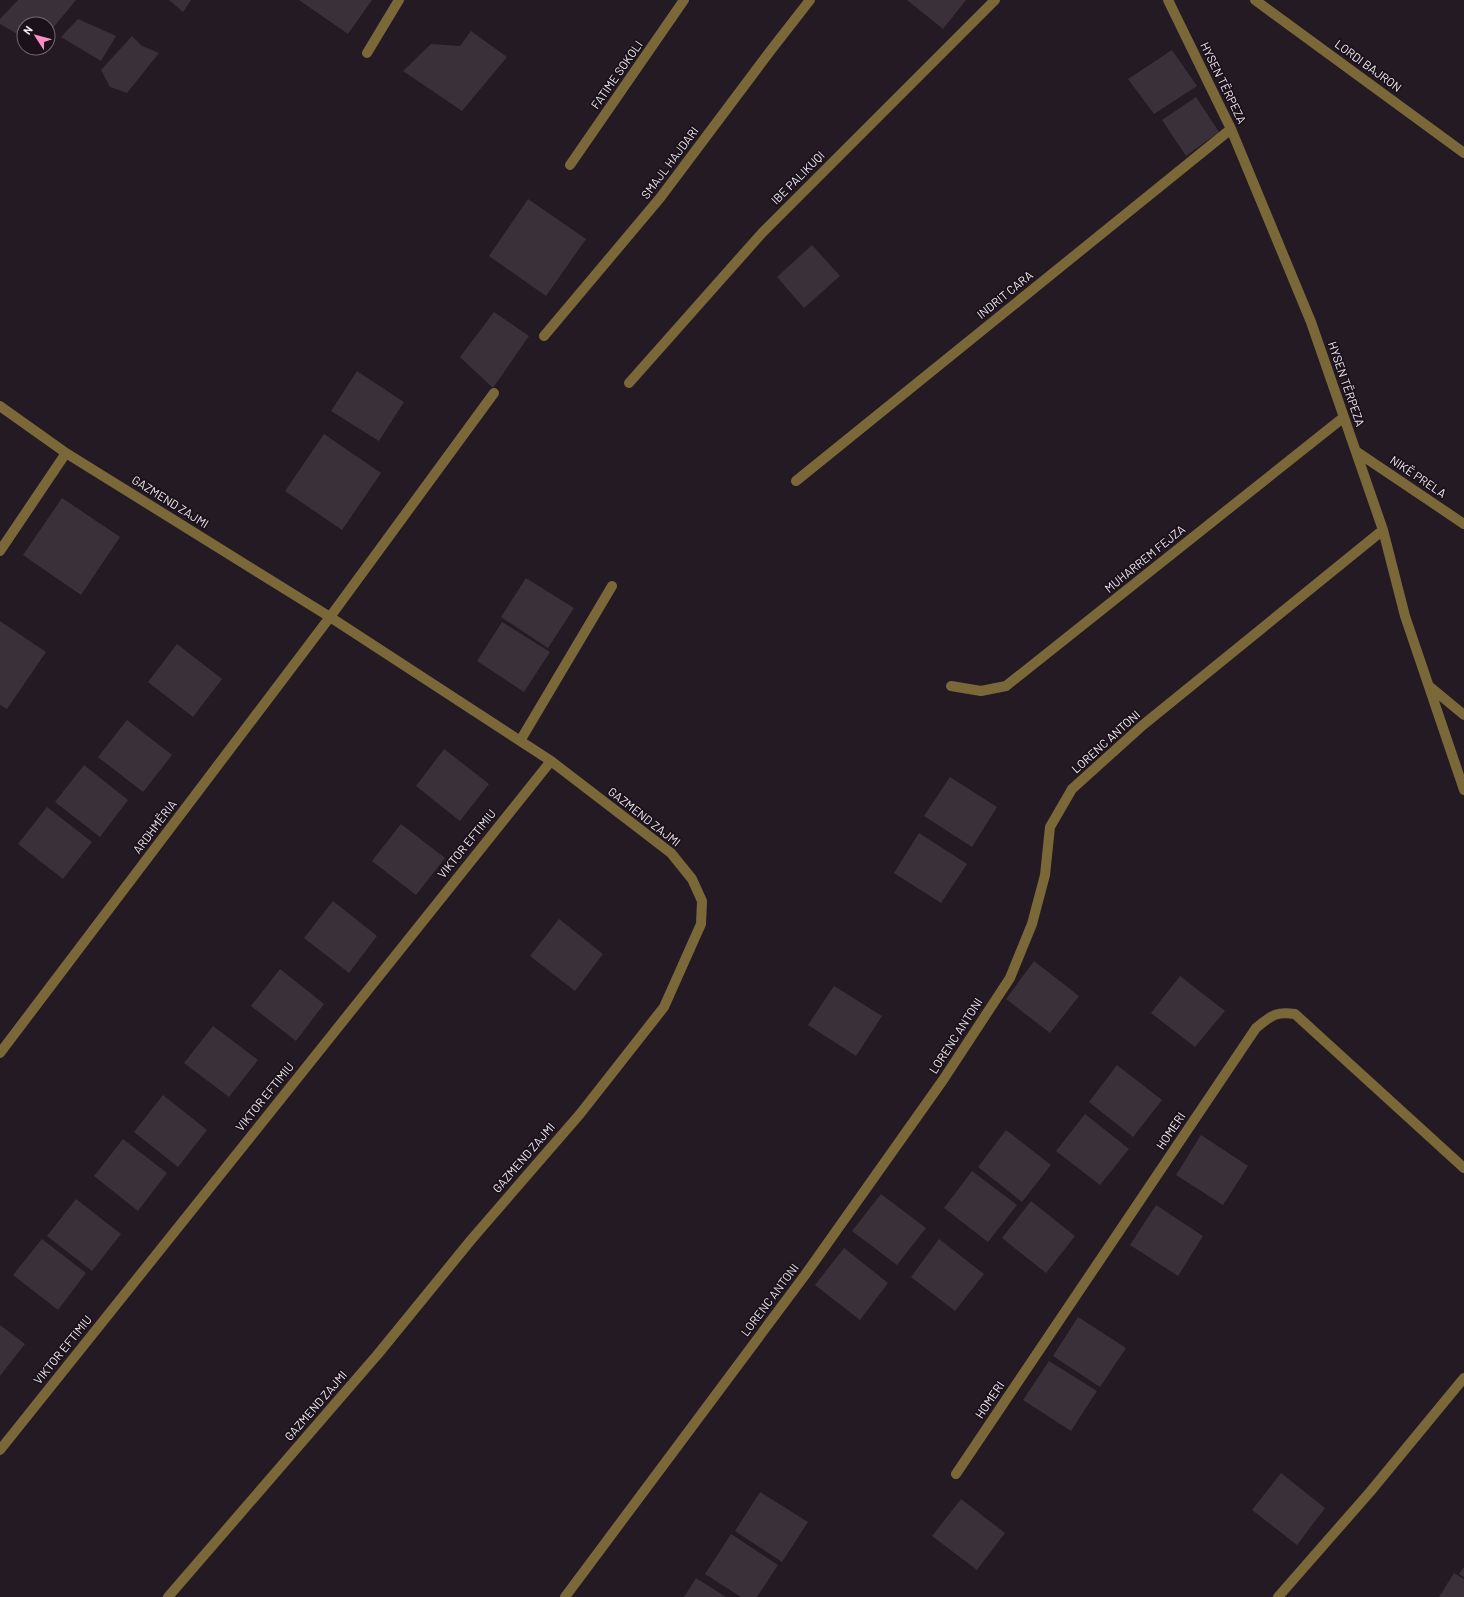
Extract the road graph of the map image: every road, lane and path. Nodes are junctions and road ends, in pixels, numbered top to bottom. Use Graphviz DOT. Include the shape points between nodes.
graph roads {
  1 [pos="399,0"];
  2 [pos="684,0"];
  3 [pos="810,0"];
  4 [pos="995,0"];
  5 [pos="1168,0"];
  6 [pos="1256,0"];
  7 [pos="367,53"];
  8 [pos="1231,129"];
  9 [pos="1464,154"];
  10 [pos="570,165"];
  11 [pos="544,336"];
  12 [pos="629,382"];
  13 [pos="494,393"];
  14 [pos="0,406"];
  15 [pos="1344,417"];
  16 [pos="1357,452"];
  17 [pos="66,453"];
  18 [pos="796,481"];
  19 [pos="1464,524"];
  20 [pos="1383,530"];
  21 [pos="0,551"];
  22 [pos="612,586"];
  23 [pos="330,617"];
  24 [pos="950,686"];
  25 [pos="1429,686"];
  26 [pos="1464,715"];
  27 [pos="520,741"];
  28 [pos="551,761"];
  29 [pos="1464,790"];
  30 [pos="0,1053"];
  31 [pos="1464,1168"];
  32 [pos="1464,1378"];
  33 [pos="0,1450"];
  34 [pos="956,1474"];
  35 [pos="168,1597"];
  36 [pos="565,1597"];
  37 [pos="1278,1597"];
  1 -- 7 [label="street"];
  2 -- 10 [label="street, FATIME SOKOLI"];
  3 -- 11 [label="street, SMAJL HAJDARI" via="660,198"];
  4 -- 12 [label="street, IBE PALIKUQI" via="762,233"];
  5 -- 8 [label="street, HYSEN TËRPEZA"];
  6 -- 9 [label="street, LORDI BAJRON"];
  8 -- 15 [label="street, HYSEN TËRPEZA" via="1311,322"];
  8 -- 18 [label="street, INDRIT CARA"];
  13 -- 23 [label="street"];
  14 -- 17 [label="street, GAZMEND ZAJMI"];
  15 -- 16 [label="street, HYSEN TËRPEZA"];
  15 -- 24 [label="street, MUHARREM FEJZA" via="1006,686 981,692"];
  16 -- 19 [label="street, NIKË PRELA"];
  16 -- 20 [label="street, HYSEN TËRPEZA"];
  17 -- 21 [label="street"];
  17 -- 23 [label="street, GAZMEND ZAJMI"];
  20 -- 25 [label="street, HYSEN TËRPEZA" via="1405,616"];
  20 -- 36 [label="street, LORENC ANTONI" via="1149,720 1072,789 1050,827 1045,875 1032,924 1010,978 943,1080 810,1268"];
  22 -- 27 [label="street"];
  23 -- 27 [label="street, GAZMEND ZAJMI"];
  23 -- 30 [label="street, ARDHMËRIA"];
  25 -- 26 [label="street"];
  25 -- 29 [label="street, HYSEN TËRPEZA"];
  27 -- 28 [label="street, GAZMEND ZAJMI"];
  28 -- 33 [label="street, VIKTOR EFTIMIU"];
  28 -- 35 [label="street, GAZMEND ZAJMI" via="671,853 692,880 702,901 701,924 664,1007 580,1114 471,1240 378,1354"];
  31 -- 34 [label="street, HOMERI" via="1295,1014 1282,1012 1270,1016 1256,1028"];
  32 -- 37 [label="street" via="1370,1492"];
}
